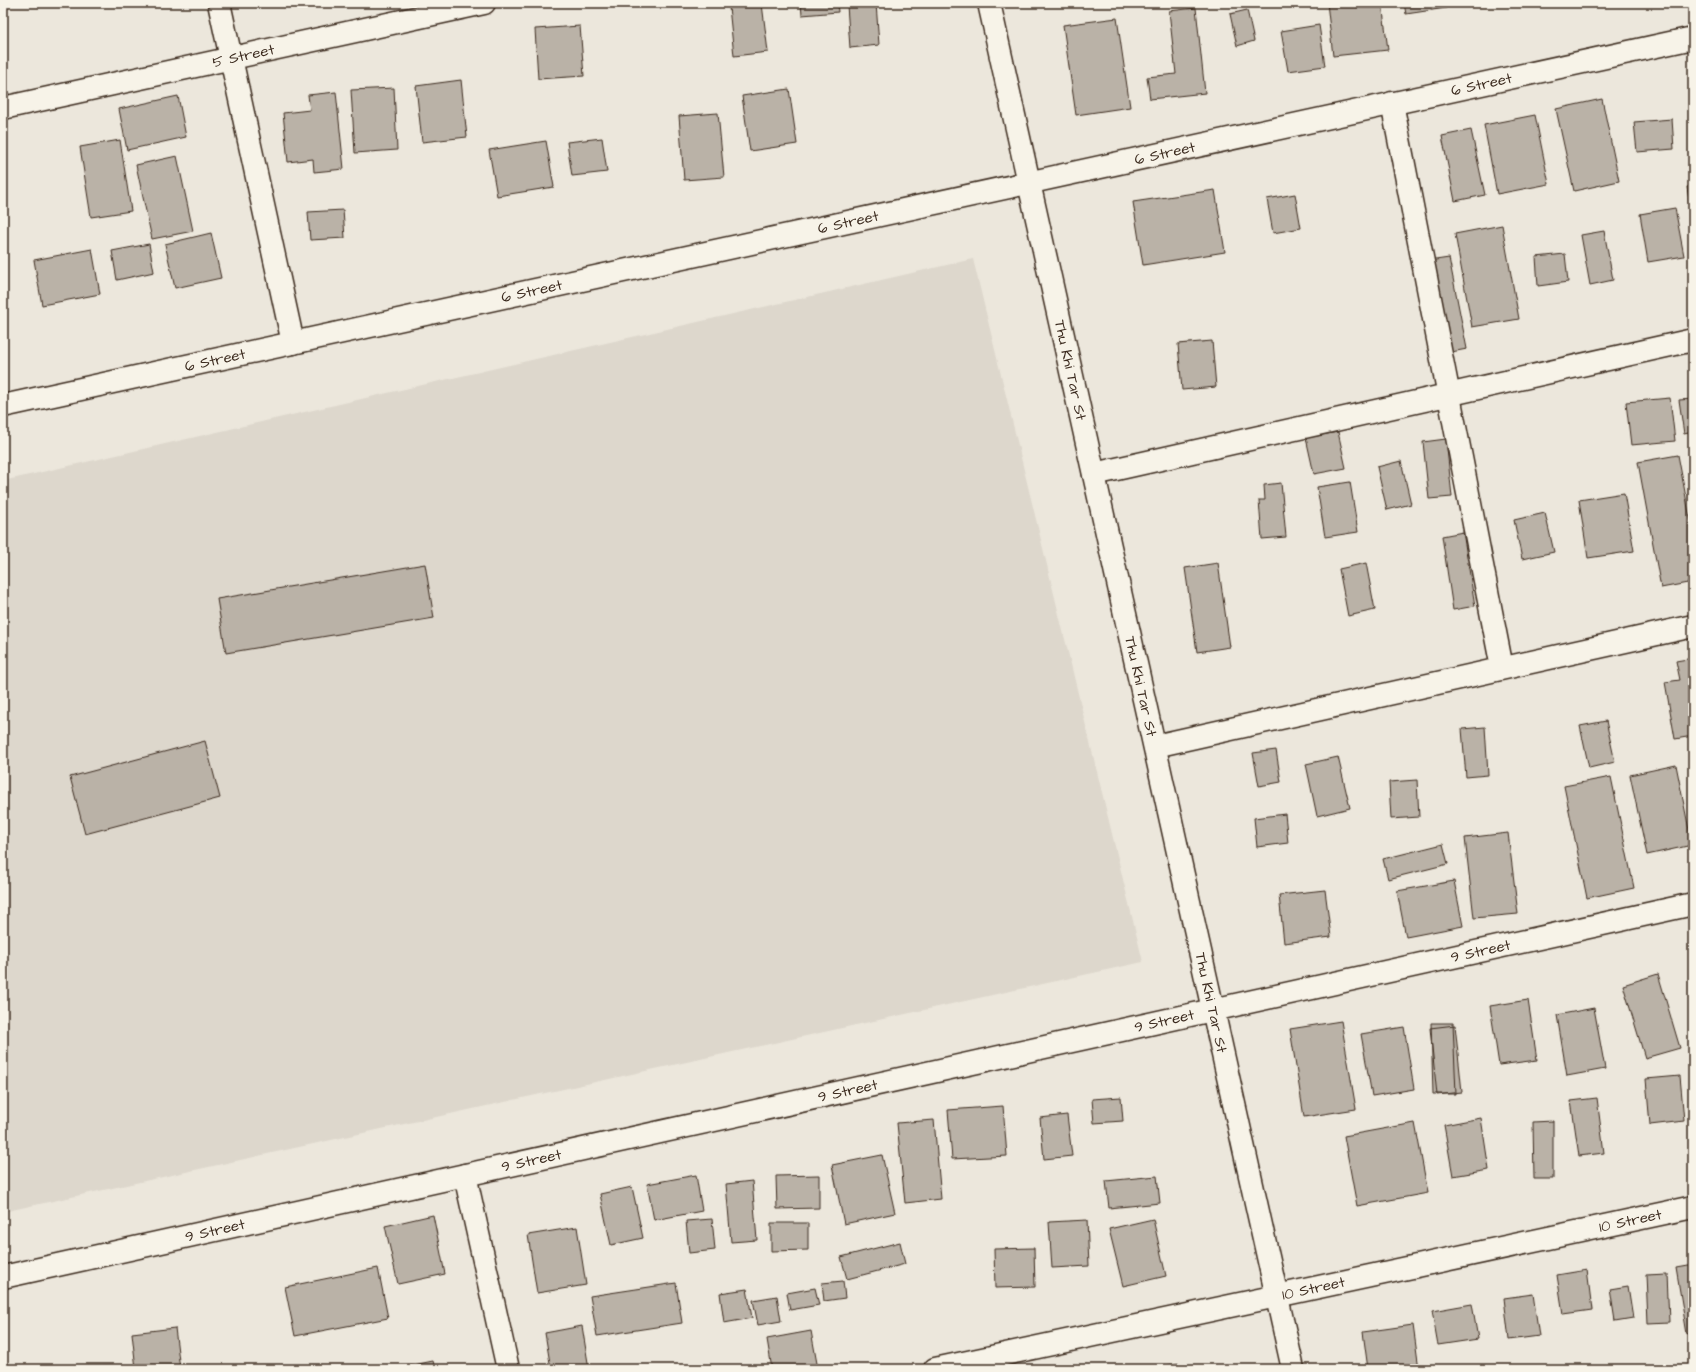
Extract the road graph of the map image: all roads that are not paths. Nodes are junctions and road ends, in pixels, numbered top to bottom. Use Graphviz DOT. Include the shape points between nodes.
graph roads {
  1 [pos="219,3"];
  2 [pos="484,3"];
  3 [pos="989,3"];
  4 [pos="1693,38"];
  5 [pos="231,58"];
  6 [pos="1392,103"];
  7 [pos="3,108"];
  8 [pos="1029,182"];
  9 [pos="1693,340"];
  10 [pos="292,343"];
  11 [pos="1448,395"];
  12 [pos="3,406"];
  13 [pos="1094,474"];
  14 [pos="1693,626"];
  15 [pos="1502,668"];
  16 [pos="1155,746"];
  17 [pos="1693,904"];
  18 [pos="1214,1009"];
  19 [pos="465,1175"];
  20 [pos="1693,1207"];
  21 [pos="3,1277"];
  22 [pos="1277,1296"];
  23 [pos="508,1369"];
  24 [pos="935,1369"];
  25 [pos="1293,1369"];
  1 -- 5 [label="street"];
  2 -- 5 [label="street, 5 Street"];
  3 -- 8 [label="street, Thu Khi Tar St"];
  4 -- 6 [label="street, 6 Street"];
  5 -- 7 [label="street, 5 Street"];
  5 -- 10 [label="street"];
  6 -- 8 [label="street, 6 Street"];
  6 -- 11 [label="street"];
  8 -- 10 [label="street, 6 Street"];
  8 -- 13 [label="street, Thu Khi Tar St"];
  9 -- 11 [label="street"];
  10 -- 12 [label="street, 6 Street"];
  11 -- 13 [label="street"];
  11 -- 15 [label="street"];
  13 -- 16 [label="street, Thu Khi Tar St"];
  14 -- 15 [label="street"];
  15 -- 16 [label="street"];
  16 -- 18 [label="street, Thu Khi Tar St"];
  17 -- 18 [label="street, 9 Street"];
  18 -- 19 [label="street, 9 Street"];
  18 -- 22 [label="street, Thu Khi Tar St"];
  19 -- 21 [label="street, 9 Street"];
  19 -- 23 [label="street"];
  20 -- 22 [label="street, 10 Street"];
  22 -- 24 [label="street, 10 Street"];
  22 -- 25 [label="street, Thu Khi Tar St"];
}
